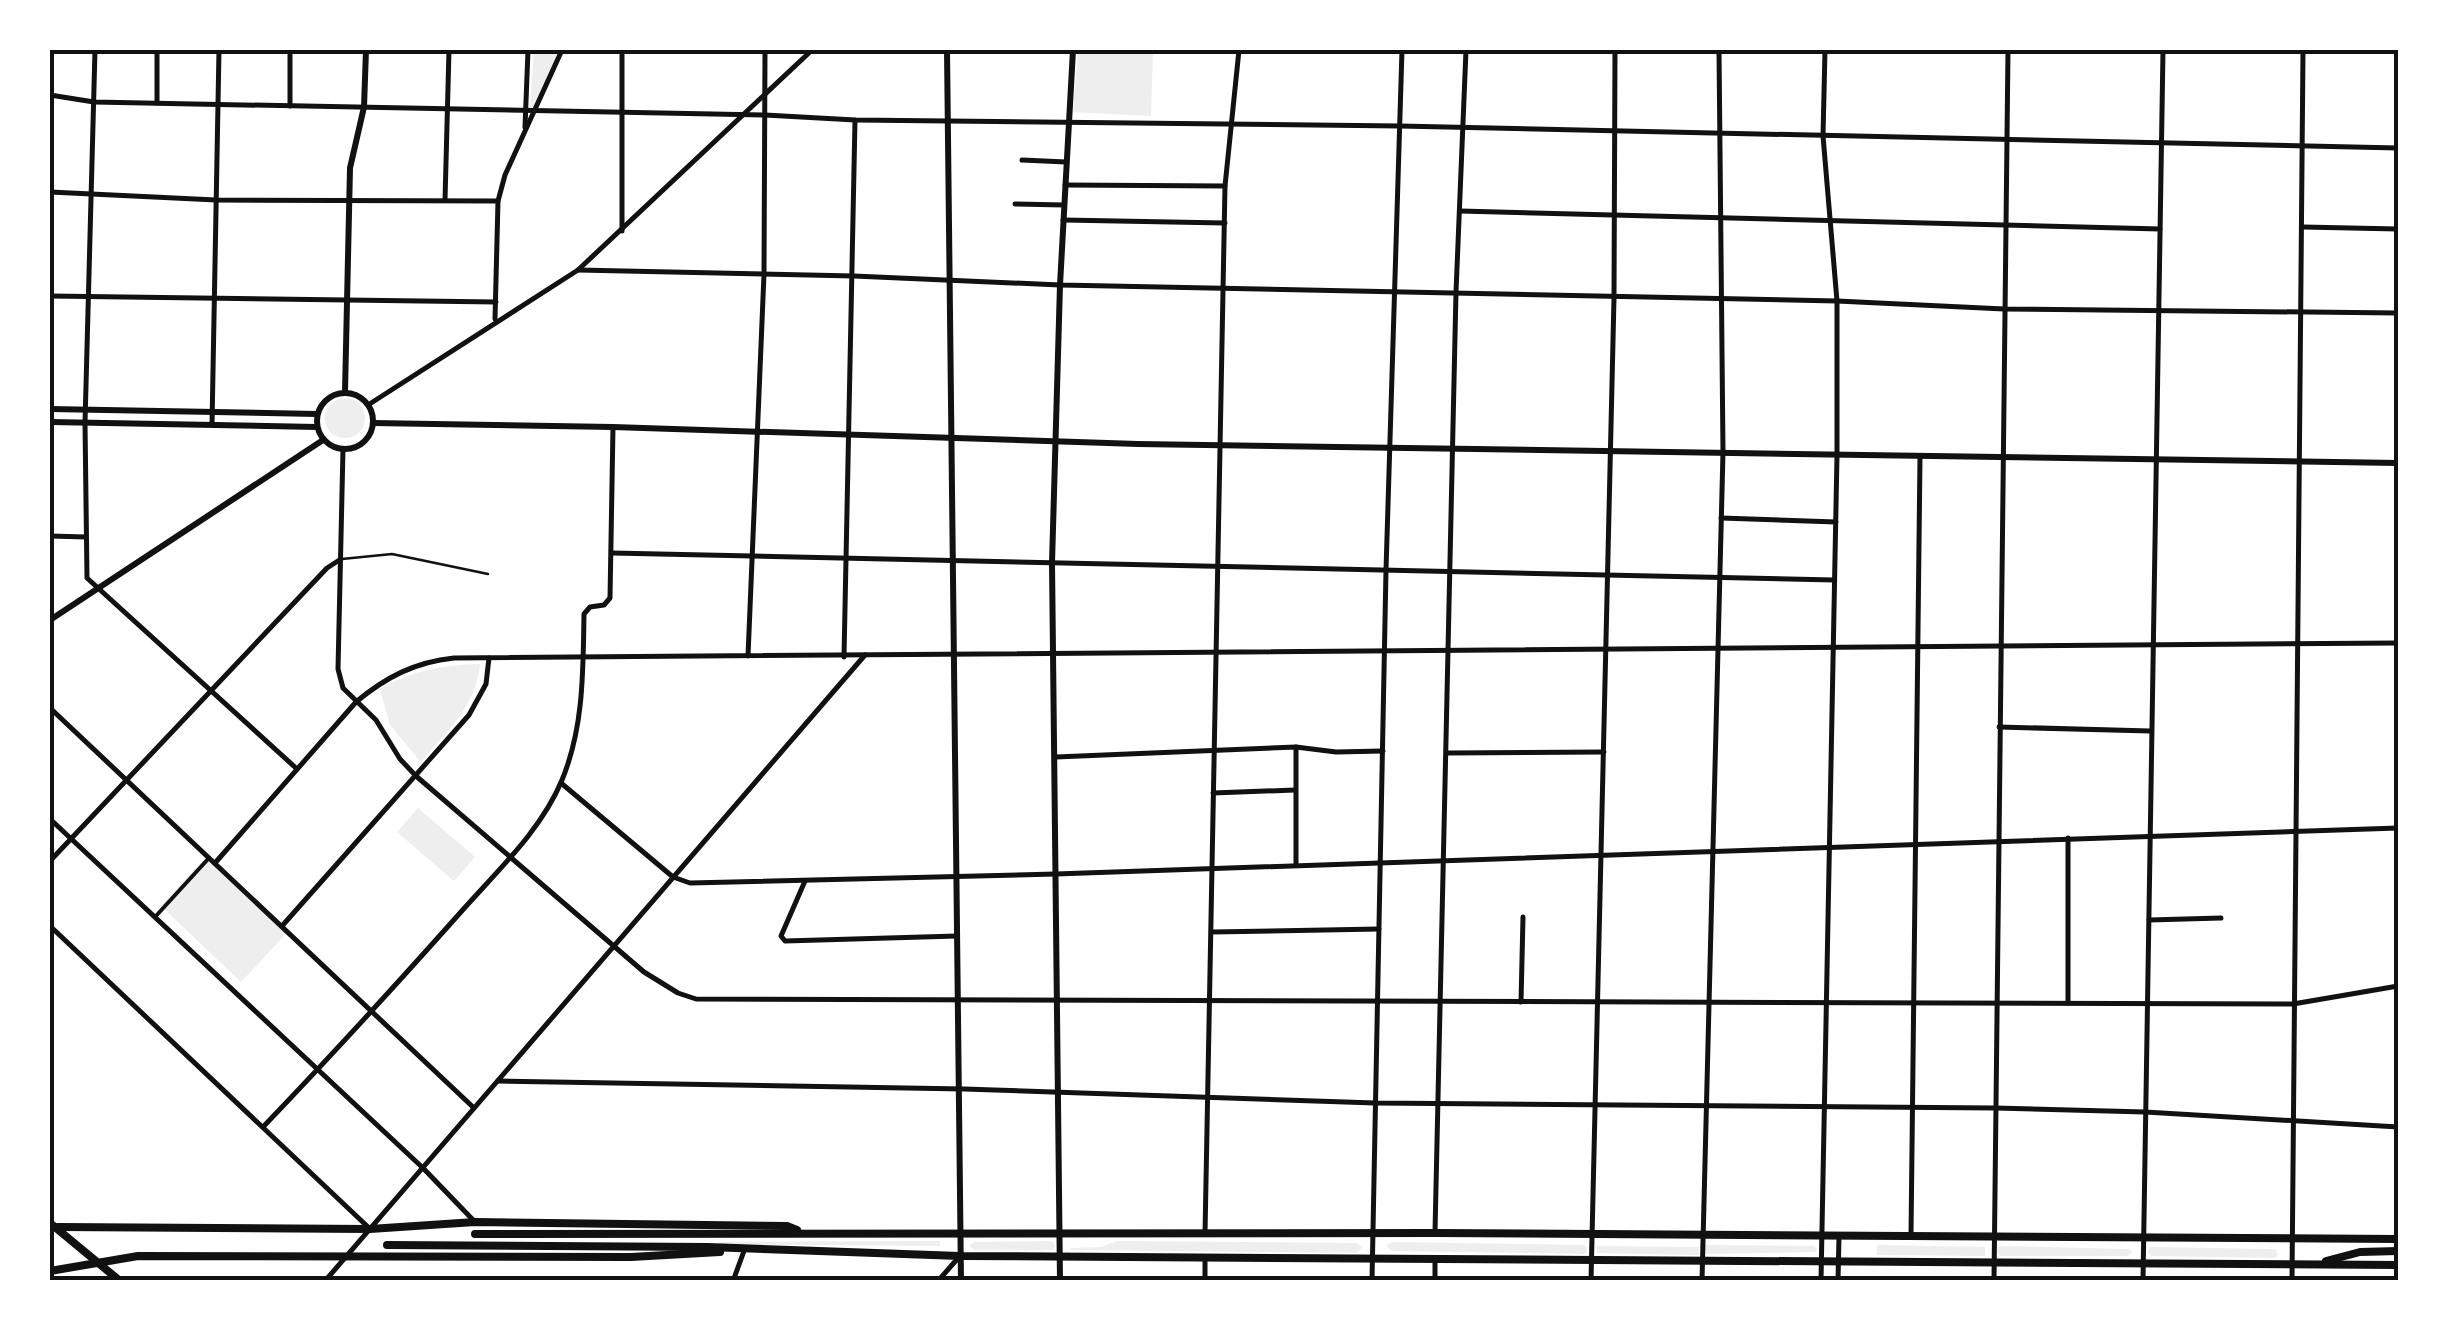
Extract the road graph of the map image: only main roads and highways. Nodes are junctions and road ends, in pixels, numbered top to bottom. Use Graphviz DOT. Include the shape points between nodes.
graph roads {
  1 [pos="54,1225"];
  2 [pos="801,1232"];
  3 [pos="476,1234"];
  4 [pos="2398,1239"];
  5 [pos="387,1244"];
  6 [pos="730,1250"];
  7 [pos="2398,1251"];
  8 [pos="2322,1262"];
  9 [pos="97,1263"];
  10 [pos="2398,1264"];
  11 [pos="50,1270"];
  12 [pos="120,1281"];
  1 -- 2 [label="main road" via="370,1229 475,1222 786,1226"];
  1 -- 9 [label="main road"];
  2 -- 3 [label="main road"];
  2 -- 4 [label="main road"];
  5 -- 6 [label="main road"];
  6 -- 8 [label="main road"];
  6 -- 9 [label="main road" via="630,1258 138,1256"];
  7 -- 8 [label="main road"];
  8 -- 10 [label="main road"];
  9 -- 11 [label="main road"];
  9 -- 12 [label="main road"];
}
